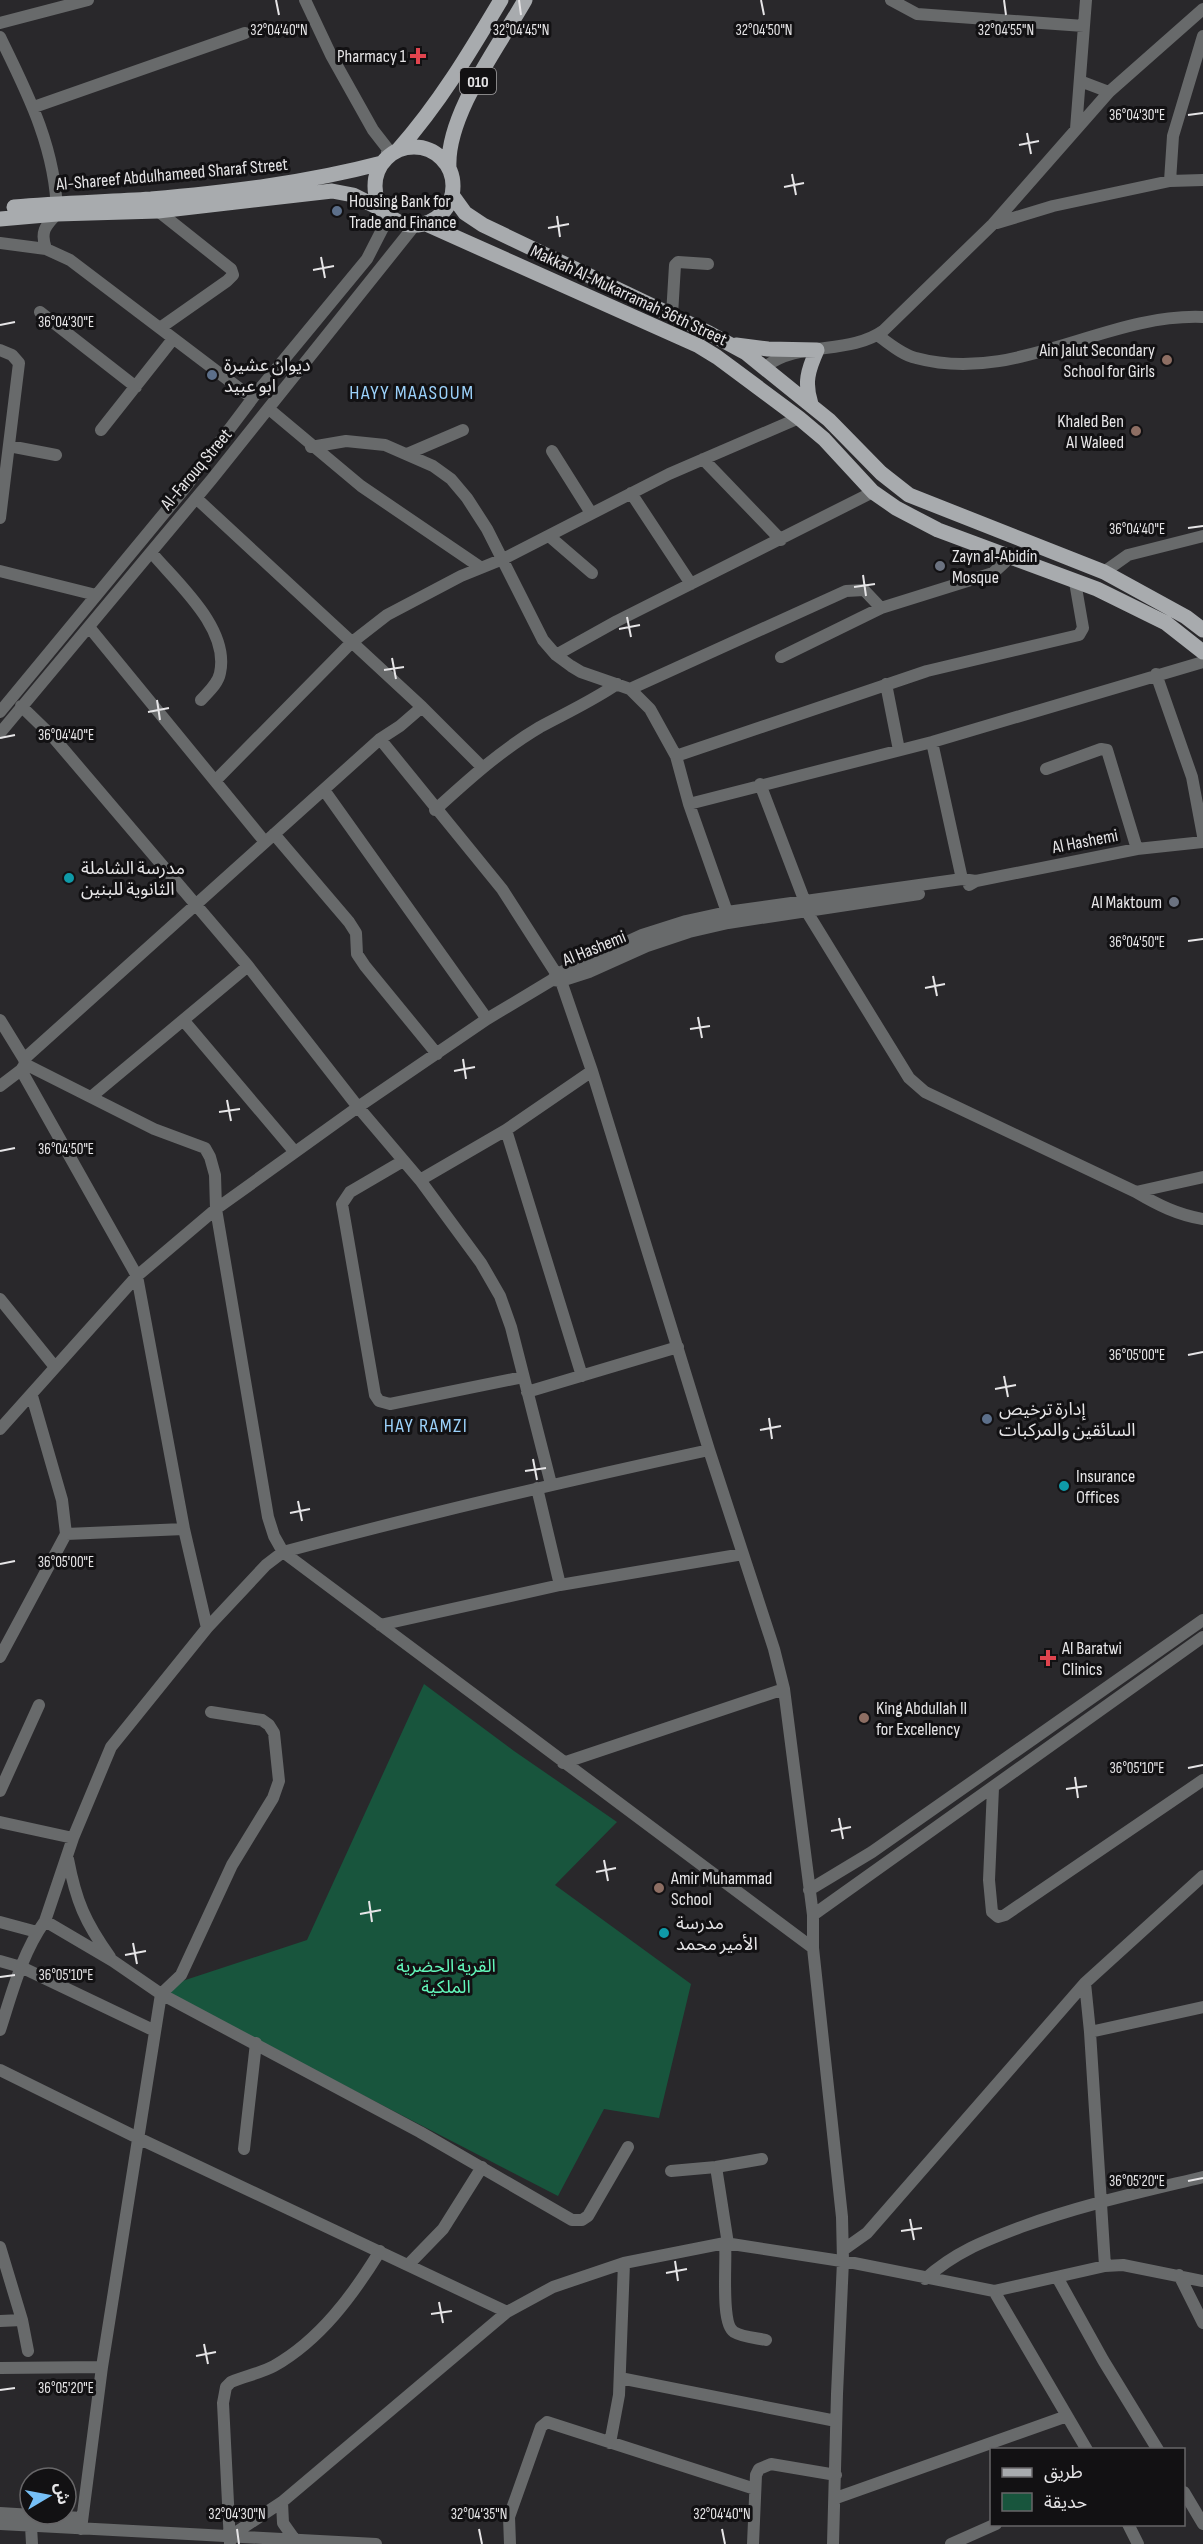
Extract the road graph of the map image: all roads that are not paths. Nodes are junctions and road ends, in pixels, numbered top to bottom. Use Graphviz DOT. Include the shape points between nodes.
graph roads {
  1 [pos="88,0"];
  2 [pos="305,0"];
  3 [pos="501,0"];
  4 [pos="525,0"];
  5 [pos="891,0"];
  6 [pos="1086,0"];
  7 [pos="1203,9"];
  8 [pos="0,23"];
  9 [pos="1084,26"];
  10 [pos="245,33"];
  11 [pos="1203,36"];
  12 [pos="0,37"];
  13 [pos="1080,81"];
  14 [pos="1109,92"];
  15 [pos="34,107"];
  16 [pos="1076,130"];
  17 [pos="389,156"];
  18 [pos="449,168"];
  19 [pos="1203,180"];
  20 [pos="1170,181"];
  21 [pos="452,195"];
  22 [pos="57,208"];
  23 [pos="0,209"];
  24 [pos="158,211"];
  25 [pos="386,213"];
  26 [pos="0,219"];
  27 [pos="420,224"];
  28 [pos="993,224"];
  29 [pos="0,243"];
  30 [pos="46,249"];
  31 [pos="708,264"];
  32 [pos="40,312"];
  33 [pos="672,315"];
  34 [pos="1203,317"];
  35 [pos="160,328"];
  36 [pos="877,335"];
  37 [pos="173,339"];
  38 [pos="730,344"];
  39 [pos="699,346"];
  40 [pos="0,350"];
  41 [pos="817,350"];
  42 [pos="765,367"];
  43 [pos="136,387"];
  44 [pos="766,394"];
  45 [pos="255,395"];
  46 [pos="811,404"];
  47 [pos="272,405"];
  48 [pos="799,418"];
  49 [pos="102,430"];
  50 [pos="463,430"];
  51 [pos="9,446"];
  52 [pos="311,447"];
  53 [pos="552,451"];
  54 [pos="407,454"];
  55 [pos="56,455"];
  56 [pos="703,459"];
  57 [pos="2,492"];
  58 [pos="873,492"];
  59 [pos="631,493"];
  60 [pos="196,498"];
  61 [pos="591,513"];
  62 [pos="0,518"];
  63 [pos="549,536"];
  64 [pos="1203,536"];
  65 [pos="780,540"];
  66 [pos="151,552"];
  67 [pos="1009,555"];
  68 [pos="503,559"];
  69 [pos="480,567"];
  70 [pos="0,571"];
  71 [pos="1104,572"];
  72 [pos="592,573"];
  73 [pos="1075,582"];
  74 [pos="691,584"];
  75 [pos="96,595"];
  76 [pos="881,608"];
  77 [pos="89,627"];
  78 [pos="1201,641"];
  79 [pos="351,643"];
  80 [pos="556,655"];
  81 [pos="781,657"];
  82 [pos="1203,662"];
  83 [pos="1156,674"];
  84 [pos="617,684"];
  85 [pos="886,684"];
  86 [pos="630,689"];
  87 [pos="201,700"];
  88 [pos="21,706"];
  89 [pos="422,706"];
  90 [pos="0,712"];
  91 [pos="0,733"];
  92 [pos="380,739"];
  93 [pos="932,742"];
  94 [pos="899,750"];
  95 [pos="676,756"];
  96 [pos="482,767"];
  97 [pos="1046,770"];
  98 [pos="215,781"];
  99 [pos="759,784"];
  100 [pos="324,790"];
  101 [pos="689,804"];
  102 [pos="435,810"];
  103 [pos="1203,836"];
  104 [pos="270,838"];
  105 [pos="1203,842"];
  106 [pos="1137,849"];
  107 [pos="962,879"];
  108 [pos="976,881"];
  109 [pos="194,904"];
  110 [pos="806,907"];
  111 [pos="726,912"];
  112 [pos="651,938"];
  113 [pos="248,966"];
  114 [pos="557,978"];
  115 [pos="487,1019"];
  116 [pos="0,1020"];
  117 [pos="184,1021"];
  118 [pos="437,1054"];
  119 [pos="23,1064"];
  120 [pos="592,1071"];
  121 [pos="0,1086"];
  122 [pos="91,1097"];
  123 [pos="358,1107"];
  124 [pos="506,1130"];
  125 [pos="294,1151"];
  126 [pos="404,1161"];
  127 [pos="1203,1177"];
  128 [pos="420,1180"];
  129 [pos="1136,1192"];
  130 [pos="216,1209"];
  131 [pos="1203,1219"];
  132 [pos="137,1276"];
  133 [pos="0,1299"];
  134 [pos="678,1347"];
  135 [pos="55,1366"];
  136 [pos="582,1376"];
  137 [pos="523,1377"];
  138 [pos="527,1392"];
  139 [pos="32,1396"];
  140 [pos="0,1429"];
  141 [pos="709,1450"];
  142 [pos="551,1484"];
  143 [pos="537,1488"];
  144 [pos="184,1529"];
  145 [pos="66,1534"];
  146 [pos="283,1552"];
  147 [pos="743,1554"];
  148 [pos="560,1585"];
  149 [pos="1203,1620"];
  150 [pos="380,1625"];
  151 [pos="207,1628"];
  152 [pos="1203,1637"];
  153 [pos="0,1657"];
  154 [pos="784,1689"];
  155 [pos="39,1705"];
  156 [pos="211,1712"];
  157 [pos="563,1763"];
  158 [pos="1203,1780"];
  159 [pos="993,1788"];
  160 [pos="0,1791"];
  161 [pos="0,1822"];
  162 [pos="73,1838"];
  163 [pos="68,1857"];
  164 [pos="1203,1876"];
  165 [pos="809,1890"];
  166 [pos="813,1915"];
  167 [pos="45,1921"];
  168 [pos="0,1922"];
  169 [pos="37,1932"];
  170 [pos="813,1948"];
  171 [pos="113,1960"];
  172 [pos="0,1961"];
  173 [pos="21,1967"];
  174 [pos="1085,1983"];
  175 [pos="161,1994"];
  176 [pos="1203,2007"];
  177 [pos="0,2030"];
  178 [pos="155,2031"];
  179 [pos="1090,2032"];
  180 [pos="256,2043"];
  181 [pos="0,2070"];
  182 [pos="138,2138"];
  183 [pos="628,2147"];
  184 [pos="244,2149"];
  185 [pos="762,2159"];
  186 [pos="482,2167"];
  187 [pos="716,2167"];
  188 [pos="671,2171"];
  189 [pos="1203,2177"];
  190 [pos="1101,2201"];
  191 [pos="726,2243"];
  192 [pos="0,2247"];
  193 [pos="380,2251"];
  194 [pos="843,2256"];
  195 [pos="624,2263"];
  196 [pos="409,2264"];
  197 [pos="1104,2266"];
  198 [pos="1179,2275"];
  199 [pos="1057,2277"];
  200 [pos="925,2279"];
  201 [pos="1203,2281"];
  202 [pos="994,2291"];
  203 [pos="507,2312"];
  204 [pos="22,2320"];
  205 [pos="0,2321"];
  206 [pos="1203,2323"];
  207 [pos="766,2340"];
  208 [pos="28,2351"];
  209 [pos="102,2367"];
  210 [pos="0,2368"];
  211 [pos="620,2379"];
  212 [pos="1067,2416"];
  213 [pos="836,2421"];
  214 [pos="610,2443"];
  215 [pos="1086,2448"];
  216 [pos="1157,2448"];
  217 [pos="836,2475"];
  218 [pos="755,2489"];
  219 [pos="1185,2494"];
  220 [pos="836,2498"];
  221 [pos="282,2502"];
  222 [pos="0,2513"];
  223 [pos="78,2523"];
  224 [pos="81,2523"];
  225 [pos="0,2524"];
  226 [pos="1203,2524"];
  227 [pos="18,2525"];
  228 [pos="31,2526"];
  229 [pos="992,2526"];
  230 [pos="1129,2526"];
  231 [pos="295,2540"];
  232 [pos="229,2541"];
  233 [pos="32,2544"];
  234 [pos="376,2544"];
  235 [pos="510,2544"];
  236 [pos="753,2544"];
  237 [pos="834,2544"];
  238 [pos="951,2544"];
  239 [pos="1138,2544"];
  1 -- 8 [label="street"];
  2 -- 17 [label="street" via="331,55"];
  3 -- 17 [label="main road, 010" via="453,80 419,126"];
  4 -- 18 [label="main road, 010" via="460,115 448,151"];
  5 -- 9 [label="street" via="917,14"];
  6 -- 9 [label="street"];
  7 -- 14 [label="street"];
  9 -- 13 [label="street"];
  10 -- 15 [label="street"];
  11 -- 20 [label="street" via="1173,136"];
  12 -- 15 [label="street"];
  13 -- 14 [label="street"];
  13 -- 16 [label="street"];
  14 -- 16 [label="street"];
  15 -- 22 [label="street" via="49,153"];
  16 -- 28 [label="street"];
  17 -- 18 [label="main road" via="417,146 427,148"];
  17 -- 22 [label="main road, Al-Shareef Abdulhameed Sharaf Street" via="338,175 281,185"];
  17 -- 25 [label="main road" via="376,174 375,187"];
  18 -- 21 [label="main road"];
  19 -- 20 [label="street"];
  20 -- 28 [label="street" via="1022,213"];
  21 -- 27 [label="main road" via="438,218"];
  21 -- 33 [label="main road, Makkah Al-Mukarramah 36th Street" via="465,213 483,225"];
  22 -- 23 [label="main road, Al-Shareef Abdulhameed Sharaf Street"];
  22 -- 24 [label="main road, Al-Shareef Abdulhameed Sharaf Street"];
  22 -- 26 [label="main road, Al-Shareef Abdulhameed Sharaf Street"];
  22 -- 30 [label="street" via="44,227"];
  24 -- 25 [label="main road, Al-Shareef Abdulhameed Sharaf Street" via="332,191 353,195"];
  24 -- 35 [label="street" via="231,269 233,275"];
  25 -- 27 [label="main road" via="406,225"];
  25 -- 45 [label="street, Al-Farouq Street" via="367,259"];
  27 -- 39 [label="main road, Makkah Al-Mukarramah 36th Street"];
  27 -- 47 [label="street, Al-Farouq Street"];
  28 -- 36 [label="street"];
  29 -- 30 [label="street"];
  30 -- 35 [label="street" via="70,260"];
  31 -- 33 [label="street" via="675,265"];
  32 -- 43 [label="street"];
  33 -- 38 [label="main road, Makkah Al-Mukarramah 36th Street"];
  34 -- 36 [label="street" via="1128,324 1017,359 969,364 914,358"];
  35 -- 37 [label="street"];
  36 -- 41 [label="street"];
  37 -- 43 [label="street"];
  37 -- 45 [label="street"];
  38 -- 41 [label="main road"];
  38 -- 42 [label="main road, Makkah Al-Mukarramah 36th Street"];
  39 -- 42 [label="main road" via="717,346 748,365"];
  39 -- 44 [label="main road, Makkah Al-Mukarramah 36th Street"];
  40 -- 51 [label="street" via="19,363"];
  41 -- 42 [label="street" via="794,353"];
  41 -- 46 [label="main road" via="806,382"];
  42 -- 44 [label="main road"];
  42 -- 46 [label="main road, Makkah Al-Mukarramah 36th Street"];
  43 -- 49 [label="street"];
  44 -- 48 [label="main road, Makkah Al-Mukarramah 36th Street"];
  45 -- 47 [label="street"];
  45 -- 75 [label="street, Al-Farouq Street" via="185,488"];
  46 -- 71 [label="main road, Makkah Al-Mukarramah 36th Street" via="909,495"];
  47 -- 52 [label="street"];
  47 -- 60 [label="street, Al-Farouq Street"];
  48 -- 56 [label="street"];
  48 -- 58 [label="main road, Makkah Al-Mukarramah 36th Street"];
  50 -- 54 [label="street"];
  51 -- 55 [label="street"];
  51 -- 57 [label="street"];
  52 -- 54 [label="street" via="366,442"];
  52 -- 69 [label="street"];
  53 -- 61 [label="street"];
  54 -- 68 [label="street" via="451,479 467,498"];
  56 -- 59 [label="street"];
  56 -- 65 [label="street"];
  57 -- 62 [label="street"];
  58 -- 65 [label="street"];
  58 -- 67 [label="main road, Makkah Al-Mukarramah 36th Street" via="938,530"];
  59 -- 61 [label="street"];
  59 -- 74 [label="street"];
  60 -- 66 [label="street, Al-Farouq Street"];
  60 -- 79 [label="street"];
  61 -- 63 [label="street"];
  63 -- 68 [label="street"];
  63 -- 72 [label="street"];
  64 -- 71 [label="street" via="1128,555"];
  65 -- 74 [label="street"];
  66 -- 77 [label="street, Al-Farouq Street"];
  66 -- 87 [label="street" via="206,616 214,632 220,673"];
  67 -- 73 [label="main road, Makkah Al-Mukarramah 36th Street"];
  67 -- 76 [label="street" via="993,573"];
  68 -- 69 [label="street"];
  68 -- 80 [label="street" via="543,640"];
  69 -- 79 [label="street" via="392,612"];
  70 -- 75 [label="street"];
  71 -- 78 [label="main road, Makkah Al-Mukarramah 36th Street" via="1186,617"];
  73 -- 78 [label="main road, Makkah Al-Mukarramah 36th Street"];
  73 -- 85 [label="street" via="1083,628 1079,635 972,659"];
  74 -- 80 [label="street"];
  75 -- 90 [label="street, Al-Farouq Street"];
  76 -- 81 [label="street"];
  76 -- 86 [label="street" via="864,590 846,591"];
  77 -- 88 [label="street, Al-Farouq Street"];
  77 -- 98 [label="street"];
  79 -- 89 [label="street"];
  79 -- 98 [label="street"];
  80 -- 84 [label="street" via="581,672"];
  82 -- 83 [label="street"];
  83 -- 93 [label="street"];
  83 -- 103 [label="street" via="1192,777"];
  84 -- 86 [label="street"];
  84 -- 96 [label="street"];
  85 -- 94 [label="street"];
  85 -- 95 [label="street"];
  86 -- 95 [label="street" via="650,710"];
  88 -- 91 [label="street, Al-Farouq Street"];
  88 -- 109 [label="street" via="53,737"];
  89 -- 92 [label="street"];
  89 -- 96 [label="street"];
  92 -- 100 [label="street"];
  92 -- 102 [label="street"];
  93 -- 94 [label="street"];
  93 -- 107 [label="street"];
  94 -- 99 [label="street"];
  95 -- 101 [label="street"];
  96 -- 102 [label="street"];
  97 -- 106 [label="street" via="1107,750"];
  98 -- 104 [label="street"];
  99 -- 101 [label="street"];
  99 -- 110 [label="street"];
  100 -- 104 [label="street"];
  100 -- 115 [label="street"];
  101 -- 111 [label="street"];
  102 -- 114 [label="street" via="502,889"];
  104 -- 109 [label="street"];
  104 -- 118 [label="street" via="350,922 356,933 357,954"];
  105 -- 106 [label="street, Al Hashemi"];
  106 -- 108 [label="street, Al Hashemi"];
  107 -- 108 [label="street, Al Hashemi"];
  107 -- 110 [label="street, Al Hashemi"];
  108 -- 110 [label="street, Al Hashemi"];
  109 -- 113 [label="street"];
  109 -- 119 [label="street"];
  110 -- 111 [label="street, Al Hashemi"];
  110 -- 112 [label="street, Al Hashemi"];
  110 -- 129 [label="street" via="909,1078 925,1092"];
  111 -- 112 [label="street, Al Hashemi"];
  112 -- 114 [label="street, Al Hashemi"];
  113 -- 117 [label="street"];
  113 -- 123 [label="street"];
  114 -- 115 [label="street, Al Hashemi"];
  114 -- 120 [label="street"];
  115 -- 118 [label="street, Al Hashemi"];
  116 -- 119 [label="street"];
  117 -- 122 [label="street"];
  117 -- 125 [label="street"];
  118 -- 123 [label="street, Al Hashemi"];
  119 -- 121 [label="street"];
  119 -- 122 [label="street"];
  119 -- 132 [label="street"];
  120 -- 124 [label="street"];
  120 -- 134 [label="street"];
  122 -- 130 [label="street" via="154,1129 205,1148 215,1175"];
  123 -- 125 [label="street, Al Hashemi"];
  123 -- 126 [label="street"];
  124 -- 128 [label="street"];
  124 -- 136 [label="street"];
  125 -- 130 [label="street, Al Hashemi"];
  126 -- 128 [label="street"];
  126 -- 137 [label="street" via="350,1192 342,1204 375,1395 379,1401 390,1404"];
  127 -- 129 [label="street"];
  128 -- 137 [label="street" via="491,1278 511,1327"];
  129 -- 131 [label="street" via="1180,1215"];
  130 -- 132 [label="street, Al Hashemi"];
  130 -- 146 [label="street" via="268,1517"];
  132 -- 135 [label="street, Al Hashemi"];
  132 -- 144 [label="street"];
  133 -- 135 [label="street"];
  134 -- 136 [label="street"];
  134 -- 141 [label="street"];
  135 -- 139 [label="street"];
  136 -- 138 [label="street"];
  137 -- 138 [label="street"];
  138 -- 142 [label="street"];
  139 -- 140 [label="street"];
  139 -- 145 [label="street" via="62,1500"];
  141 -- 142 [label="street"];
  141 -- 147 [label="street"];
  142 -- 143 [label="street"];
  143 -- 146 [label="street"];
  143 -- 148 [label="street"];
  144 -- 145 [label="street"];
  144 -- 151 [label="street"];
  145 -- 153 [label="street"];
  146 -- 150 [label="street"];
  146 -- 151 [label="street"];
  147 -- 148 [label="street"];
  147 -- 154 [label="street"];
  148 -- 150 [label="street"];
  149 -- 165 [label="street" via="872,1852"];
  150 -- 157 [label="street"];
  151 -- 162 [label="street" via="111,1747"];
  152 -- 159 [label="street"];
  154 -- 157 [label="street"];
  154 -- 165 [label="street"];
  155 -- 160 [label="street"];
  156 -- 175 [label="street" via="262,1720 269,1725 274,1733 279,1782 232,1865 181,1975"];
  157 -- 170 [label="street"];
  158 -- 159 [label="street" via="998,1917 992,1912 989,1880"];
  159 -- 166 [label="street"];
  161 -- 162 [label="street"];
  162 -- 163 [label="street"];
  163 -- 167 [label="street"];
  163 -- 171 [label="street" via="82,1913"];
  164 -- 174 [label="street"];
  165 -- 166 [label="street"];
  166 -- 170 [label="street"];
  167 -- 169 [label="street"];
  167 -- 171 [label="street"];
  168 -- 169 [label="street"];
  169 -- 173 [label="street"];
  170 -- 194 [label="street"];
  171 -- 175 [label="street"];
  172 -- 173 [label="street"];
  173 -- 177 [label="street"];
  173 -- 178 [label="street"];
  174 -- 179 [label="street"];
  174 -- 194 [label="street"];
  175 -- 178 [label="street"];
  175 -- 180 [label="street"];
  176 -- 179 [label="street"];
  178 -- 182 [label="street"];
  179 -- 190 [label="street"];
  180 -- 184 [label="street"];
  180 -- 186 [label="street"];
  181 -- 182 [label="street"];
  182 -- 193 [label="street"];
  182 -- 209 [label="street"];
  183 -- 186 [label="street" via="588,2216 577,2221"];
  185 -- 187 [label="street"];
  186 -- 196 [label="street" via="442,2229"];
  187 -- 188 [label="street"];
  187 -- 191 [label="street"];
  189 -- 190 [label="street"];
  190 -- 197 [label="street"];
  190 -- 200 [label="street" via="962,2251"];
  191 -- 194 [label="street"];
  191 -- 195 [label="street"];
  191 -- 207 [label="street" via="728,2325 733,2332"];
  192 -- 204 [label="street"];
  193 -- 196 [label="street"];
  193 -- 232 [label="street" via="357,2289 301,2347 273,2366 226,2386 223,2403"];
  194 -- 200 [label="street"];
  194 -- 213 [label="street"];
  195 -- 203 [label="street" via="553,2287"];
  195 -- 211 [label="street"];
  196 -- 203 [label="street"];
  197 -- 198 [label="street" via="1137,2266"];
  197 -- 199 [label="street"];
  198 -- 201 [label="street"];
  198 -- 206 [label="street"];
  199 -- 202 [label="street"];
  199 -- 216 [label="street"];
  200 -- 202 [label="street"];
  202 -- 212 [label="street"];
  203 -- 221 [label="street"];
  204 -- 205 [label="street"];
  204 -- 208 [label="street"];
  209 -- 210 [label="street"];
  209 -- 224 [label="street"];
  211 -- 213 [label="street"];
  211 -- 214 [label="street"];
  212 -- 215 [label="street"];
  212 -- 220 [label="street"];
  213 -- 217 [label="street"];
  214 -- 218 [label="street"];
  214 -- 235 [label="street" via="553,2422 541,2427 509,2517"];
  217 -- 218 [label="street" via="771,2464 759,2469"];
  217 -- 220 [label="street"];
  218 -- 236 [label="street"];
  219 -- 226 [label="street"];
  220 -- 237 [label="street"];
  221 -- 231 [label="street" via="283,2523"];
  221 -- 232 [label="street"];
  222 -- 224 [label="street"];
  223 -- 224 [label="street"];
  224 -- 232 [label="street"];
  225 -- 227 [label="street"];
  228 -- 233 [label="street"];
  229 -- 238 [label="street"];
  230 -- 239 [label="street"];
  231 -- 232 [label="street"];
  231 -- 234 [label="street"];
}
